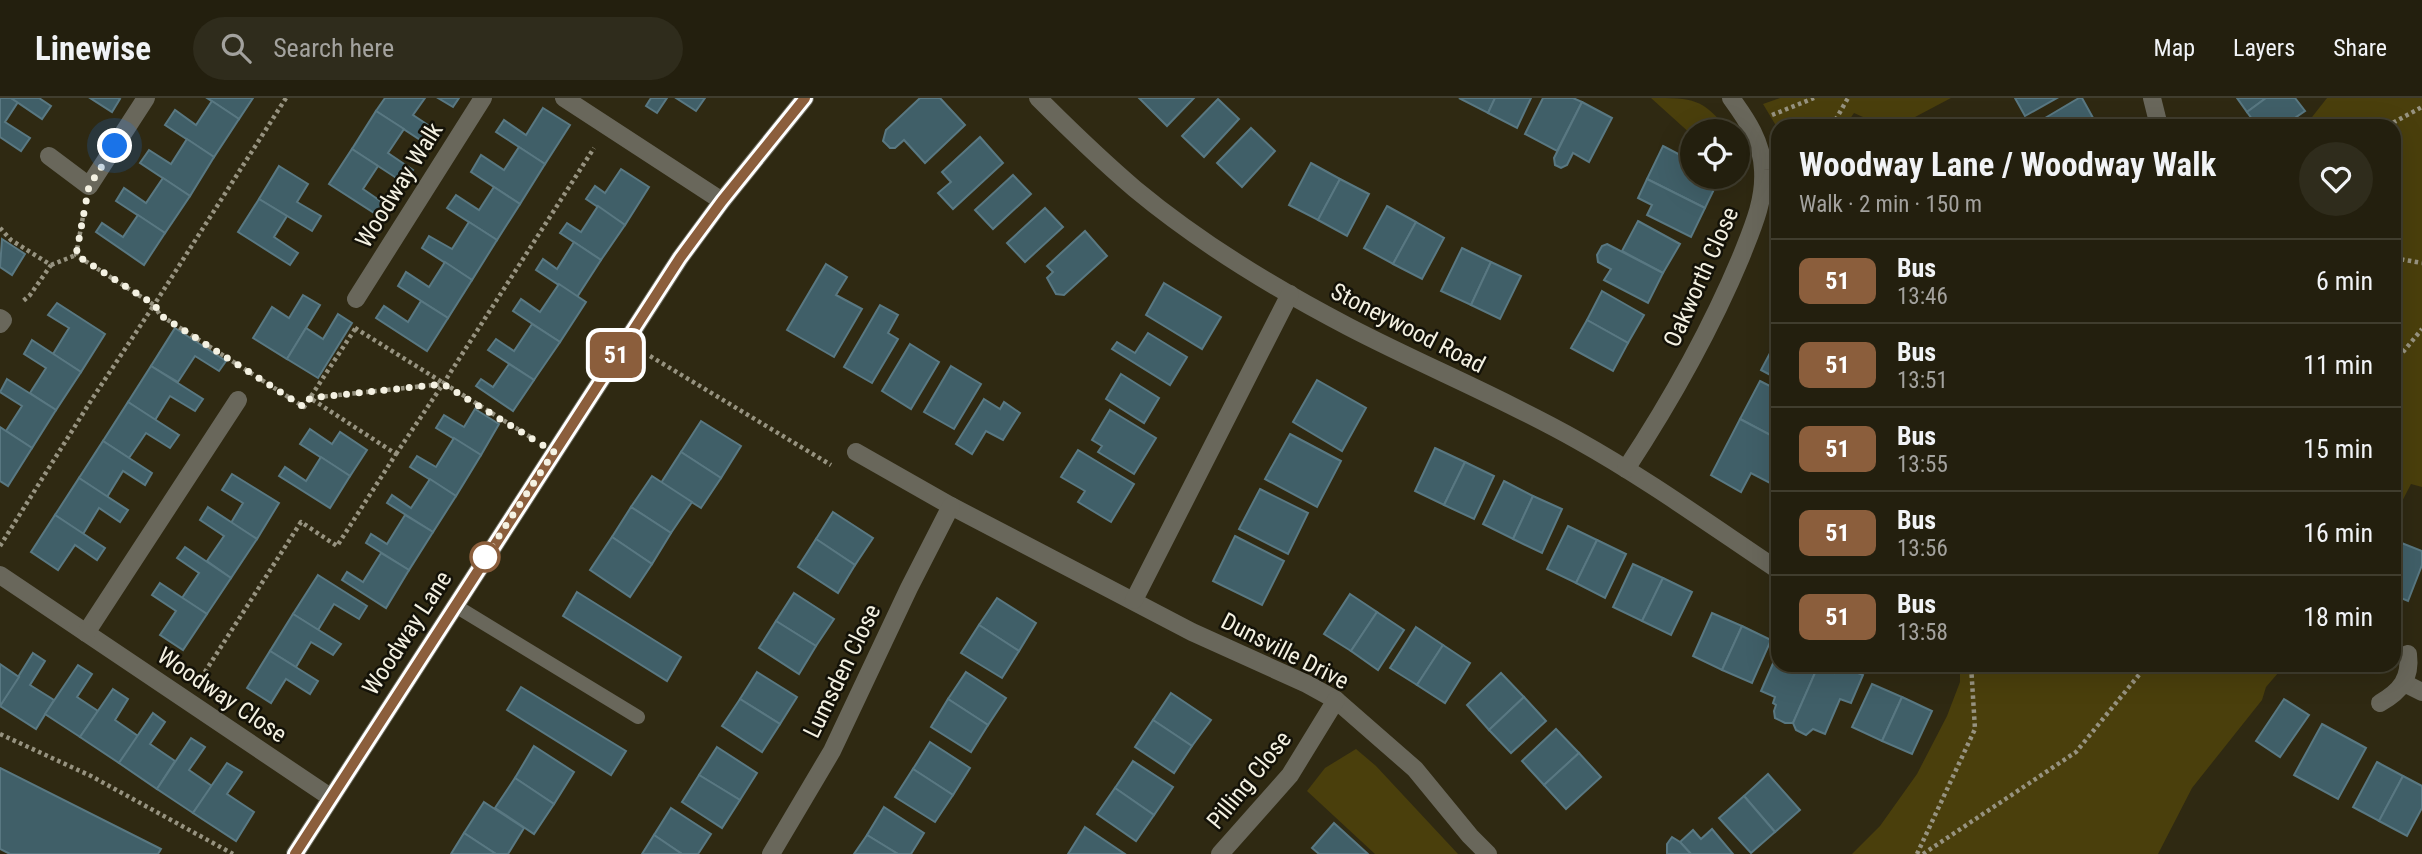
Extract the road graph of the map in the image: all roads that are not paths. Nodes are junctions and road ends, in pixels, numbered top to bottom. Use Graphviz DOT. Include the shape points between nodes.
graph roads {
  1 [pos="146,98"];
  2 [pos="482,98"];
  3 [pos="564,98"];
  4 [pos="805,98"];
  5 [pos="1038,98"];
  6 [pos="1731,98"];
  7 [pos="2152,98"];
  8 [pos="2158,119"];
  9 [pos="49,156"];
  10 [pos="722,201"];
  11 [pos="1290,294"];
  12 [pos="356,299"];
  13 [pos="238,400"];
  14 [pos="856,452"];
  15 [pos="1626,469"];
  16 [pos="951,506"];
  17 [pos="1771,565"];
  18 [pos="0,575"];
  19 [pos="1134,600"];
  20 [pos="454,606"];
  21 [pos="86,633"];
  22 [pos="2408,654"];
  23 [pos="2404,683"];
  24 [pos="2422,692"];
  25 [pos="1336,700"];
  26 [pos="2380,703"];
  27 [pos="638,718"];
  28 [pos="330,797"];
  29 [pos="295,854"];
  30 [pos="771,854"];
  31 [pos="1220,854"];
  32 [pos="1488,854"];
  1 -- 9 [label="street" via="89,186"];
  2 -- 12 [label="street, Woodway Walk"];
  3 -- 10 [label="street"];
  4 -- 10 [label="street, Woodway Lane"];
  5 -- 11 [label="street, Stoneywood Road" via="1136,189 1192,232"];
  6 -- 15 [label="street, Oakworth Close" via="1759,144 1762,200 1729,285 1653,428"];
  7 -- 8 [label="street"];
  10 -- 20 [label="street, Woodway Lane" via="625,341"];
  11 -- 15 [label="street, Stoneywood Road" via="1576,439"];
  11 -- 19 [label="street"];
  13 -- 21 [label="street"];
  14 -- 16 [label="street, Dunsville Drive"];
  15 -- 17 [label="street, Stoneywood Road"];
  16 -- 19 [label="street, Dunsville Drive"];
  16 -- 30 [label="street, Lumsden Close" via="832,751"];
  18 -- 21 [label="street, Woodway Close"];
  19 -- 25 [label="street, Dunsville Drive"];
  20 -- 27 [label="lane"];
  20 -- 28 [label="street, Woodway Lane"];
  21 -- 28 [label="street, Woodway Close"];
  22 -- 23 [label="street" via="2410,669"];
  23 -- 24 [label="street"];
  23 -- 26 [label="street"];
  25 -- 31 [label="street, Pilling Close" via="1290,775"];
  25 -- 32 [label="street, Dunsville Drive" via="1415,769"];
  28 -- 29 [label="street, Woodway Lane"];
}
